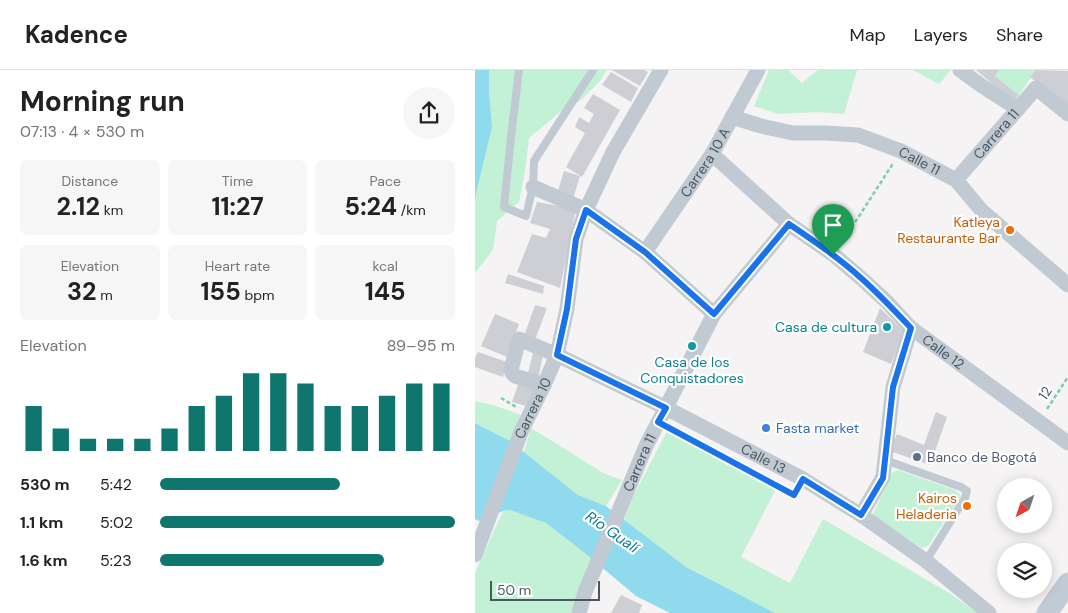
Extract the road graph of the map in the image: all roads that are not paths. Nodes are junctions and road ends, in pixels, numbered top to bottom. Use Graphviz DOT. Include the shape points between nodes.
graph roads {
  1 [pos="519,70"];
  2 [pos="593,70"];
  3 [pos="661,70"];
  4 [pos="758,70"];
  5 [pos="960,70"];
  6 [pos="1018,109"];
  7 [pos="1068,114"];
  8 [pos="733,117"];
  9 [pos="712,154"];
  10 [pos="956,180"];
  11 [pos="533,187"];
  12 [pos="586,210"];
  13 [pos="789,224"];
  14 [pos="645,252"];
  15 [pos="1068,285"];
  16 [pos="714,314"];
  17 [pos="911,328"];
  18 [pos="557,355"];
  19 [pos="545,385"];
  20 [pos="666,408"];
  21 [pos="1068,443"];
  22 [pos="885,460"];
  23 [pos="861,515"];
  24 [pos="475,555"];
  25 [pos="926,561"];
  26 [pos="1068,583"];
  27 [pos="579,613"];
  28 [pos="989,613"];
  29 [pos="1047,613"];
  1 -- 11 [label="lane" via="504,207 526,216"];
  2 -- 11 [label="lane" via="533,161"];
  3 -- 12 [label="street, Carrera 10" via="613,152"];
  4 -- 8 [label="street, Carrera 10 A"];
  5 -- 6 [label="street"];
  6 -- 7 [label="street, Carrera 11" via="1036,88"];
  6 -- 10 [label="street, Carrera 11"];
  8 -- 9 [label="street, Carrera 10 A"];
  8 -- 10 [label="street, Calle 11" via="793,133 858,135 901,151"];
  9 -- 13 [label="street, Calle 12"];
  9 -- 14 [label="street, Carrera 10 A"];
  10 -- 15 [label="street, Calle 11" via="982,211"];
  11 -- 12 [label="street"];
  12 -- 14 [label="street"];
  12 -- 18 [label="street, Carrera 10" via="576,239"];
  13 -- 16 [label="street, Carrera 11"];
  13 -- 17 [label="street, Calle 12" via="861,278"];
  14 -- 16 [label="street"];
  16 -- 20 [label="street, Carrera 11"];
  17 -- 21 [label="street, Calle 12"];
  17 -- 22 [label="street" via="893,387"];
  18 -- 19 [label="street, Carrera 10"];
  18 -- 19 [label="street, Calle 13" via="519,339 511,374"];
  18 -- 20 [label="street, Calle 13"];
  19 -- 24 [label="street, Carrera 10" via="521,432"];
  20 -- 23 [label="street, Calle 13" via="803,479"];
  20 -- 27 [label="street, Carrera 11" via="633,476"];
  22 -- 23 [label="street" via="883,478"];
  22 -- 25 [label="lane" via="967,491"];
  23 -- 25 [label="street, Calle 13"];
  25 -- 28 [label="street, Calle 13"];
  26 -- 29 [label="street"];
}
